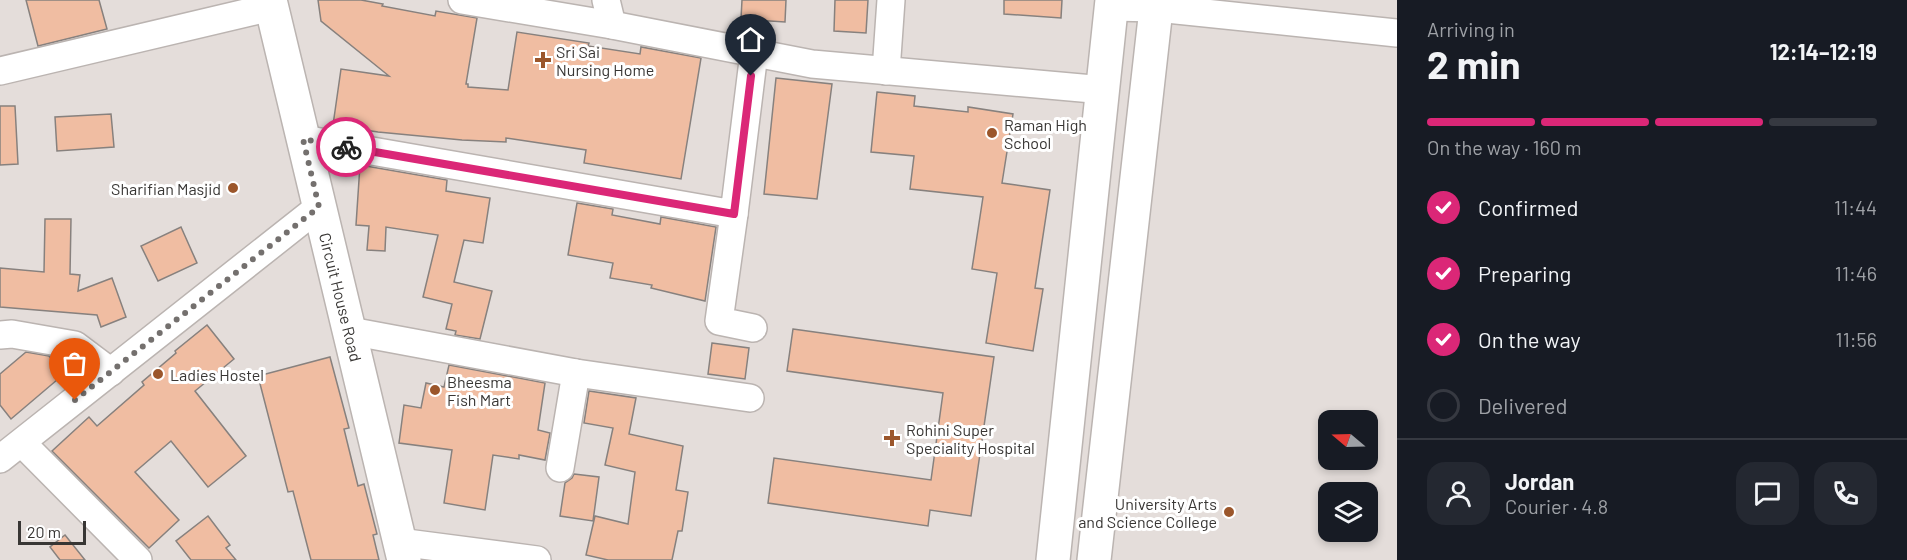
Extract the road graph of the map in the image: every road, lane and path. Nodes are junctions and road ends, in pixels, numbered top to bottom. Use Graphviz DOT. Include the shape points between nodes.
graph roads {
  1 [pos="462,0"];
  2 [pos="891,0"];
  3 [pos="270,3"];
  4 [pos="1112,3"];
  5 [pos="1157,4"];
  6 [pos="609,13"];
  7 [pos="1397,33"];
  8 [pos="754,53"];
  9 [pos="0,71"];
  10 [pos="886,71"];
  11 [pos="1104,90"];
  12 [pos="303,139"];
  13 [pos="319,207"];
  14 [pos="734,214"];
  15 [pos="753,328"];
  16 [pos="350,331"];
  17 [pos="0,334"];
  18 [pos="111,372"];
  19 [pos="576,373"];
  20 [pos="750,398"];
  21 [pos="22,442"];
  22 [pos="0,459"];
  23 [pos="560,468"];
  24 [pos="402,551"];
  25 [pos="138,560"];
  26 [pos="537,560"];
  27 [pos="1053,560"];
  28 [pos="1094,560"];
  1 -- 6 [label="street"];
  2 -- 10 [label="street"];
  3 -- 9 [label="street"];
  3 -- 12 [label="main road, Circuit House Road"];
  4 -- 5 [label="street"];
  4 -- 11 [label="main road"];
  5 -- 7 [label="street"];
  5 -- 28 [label="main road"];
  6 -- 8 [label="street"];
  8 -- 10 [label="street" via="812,64"];
  8 -- 14 [label="street"];
  10 -- 11 [label="street"];
  11 -- 27 [label="main road"];
  12 -- 13 [label="main road, Circuit House Road"];
  12 -- 14 [label="street"];
  13 -- 16 [label="main road, Circuit House Road"];
  13 -- 18 [label="street"];
  14 -- 15 [label="street" via="719,321"];
  16 -- 19 [label="street"];
  16 -- 24 [label="main road, Circuit House Road"];
  17 -- 18 [label="street" via="75,345"];
  18 -- 21 [label="street"];
  19 -- 20 [label="street"];
  19 -- 23 [label="street"];
  21 -- 22 [label="street"];
  21 -- 25 [label="street"];
  24 -- 26 [label="street"];
}
